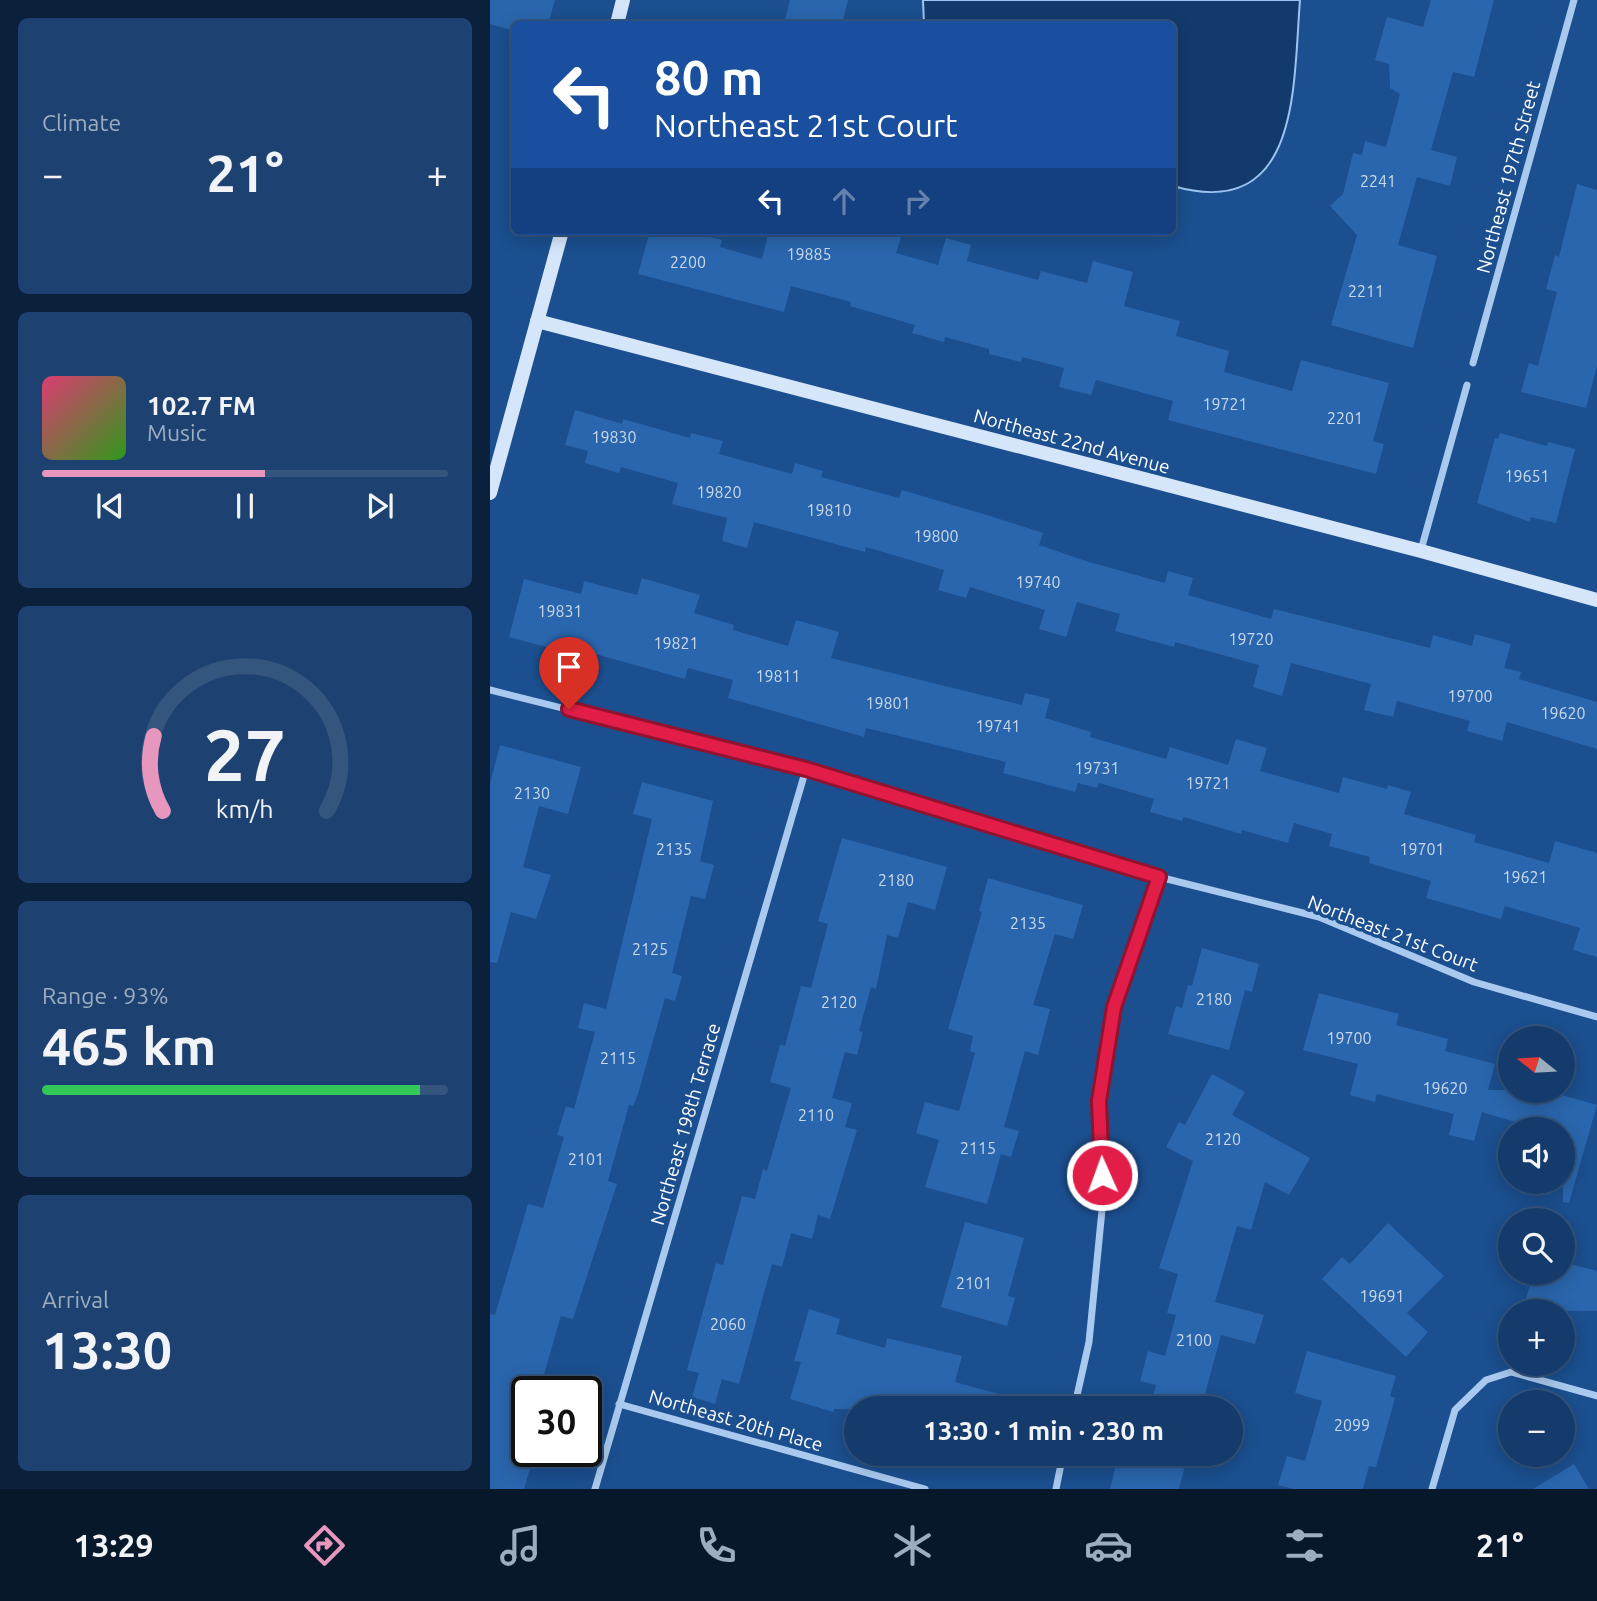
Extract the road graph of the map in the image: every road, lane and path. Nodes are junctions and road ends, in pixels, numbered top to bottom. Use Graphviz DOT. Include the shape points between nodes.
graph roads {
  1 [pos="623,0"];
  2 [pos="1574,0"];
  3 [pos="618,21"];
  4 [pos="561,235"];
  5 [pos="537,321"];
  6 [pos="1473,362"];
  7 [pos="1466,385"];
  8 [pos="490,493"];
  9 [pos="1421,551"];
  10 [pos="1597,600"];
  11 [pos="490,690"];
  12 [pos="806,769"];
  13 [pos="1159,877"];
  14 [pos="1597,1017"];
  15 [pos="1077,1396"];
  16 [pos="1597,1396"];
  17 [pos="619,1404"];
  18 [pos="1061,1466"];
  19 [pos="595,1489"];
  20 [pos="925,1489"];
  21 [pos="1056,1489"];
  22 [pos="1432,1489"];
  1 -- 3 [label="street"];
  2 -- 6 [label="street, Northeast 197th Street"];
  4 -- 5 [label="street"];
  5 -- 8 [label="street"];
  5 -- 9 [label="street, Northeast 22nd Avenue"];
  7 -- 9 [label="street"];
  9 -- 10 [label="street, Northeast 22nd Avenue"];
  11 -- 12 [label="street, Northeast 21st Court"];
  12 -- 13 [label="street, Northeast 21st Court"];
  12 -- 17 [label="street, Northeast 198th Terrace"];
  13 -- 14 [label="street, Northeast 21st Court" via="1319,917 1474,982"];
  13 -- 15 [label="street" via="1114,1007 1099,1101 1102,1200 1089,1342"];
  16 -- 22 [label="street" via="1511,1372 1486,1380 1455,1410"];
  17 -- 19 [label="street, Northeast 198th Terrace"];
  17 -- 20 [label="street, Northeast 20th Place"];
  18 -- 21 [label="street"];
}
